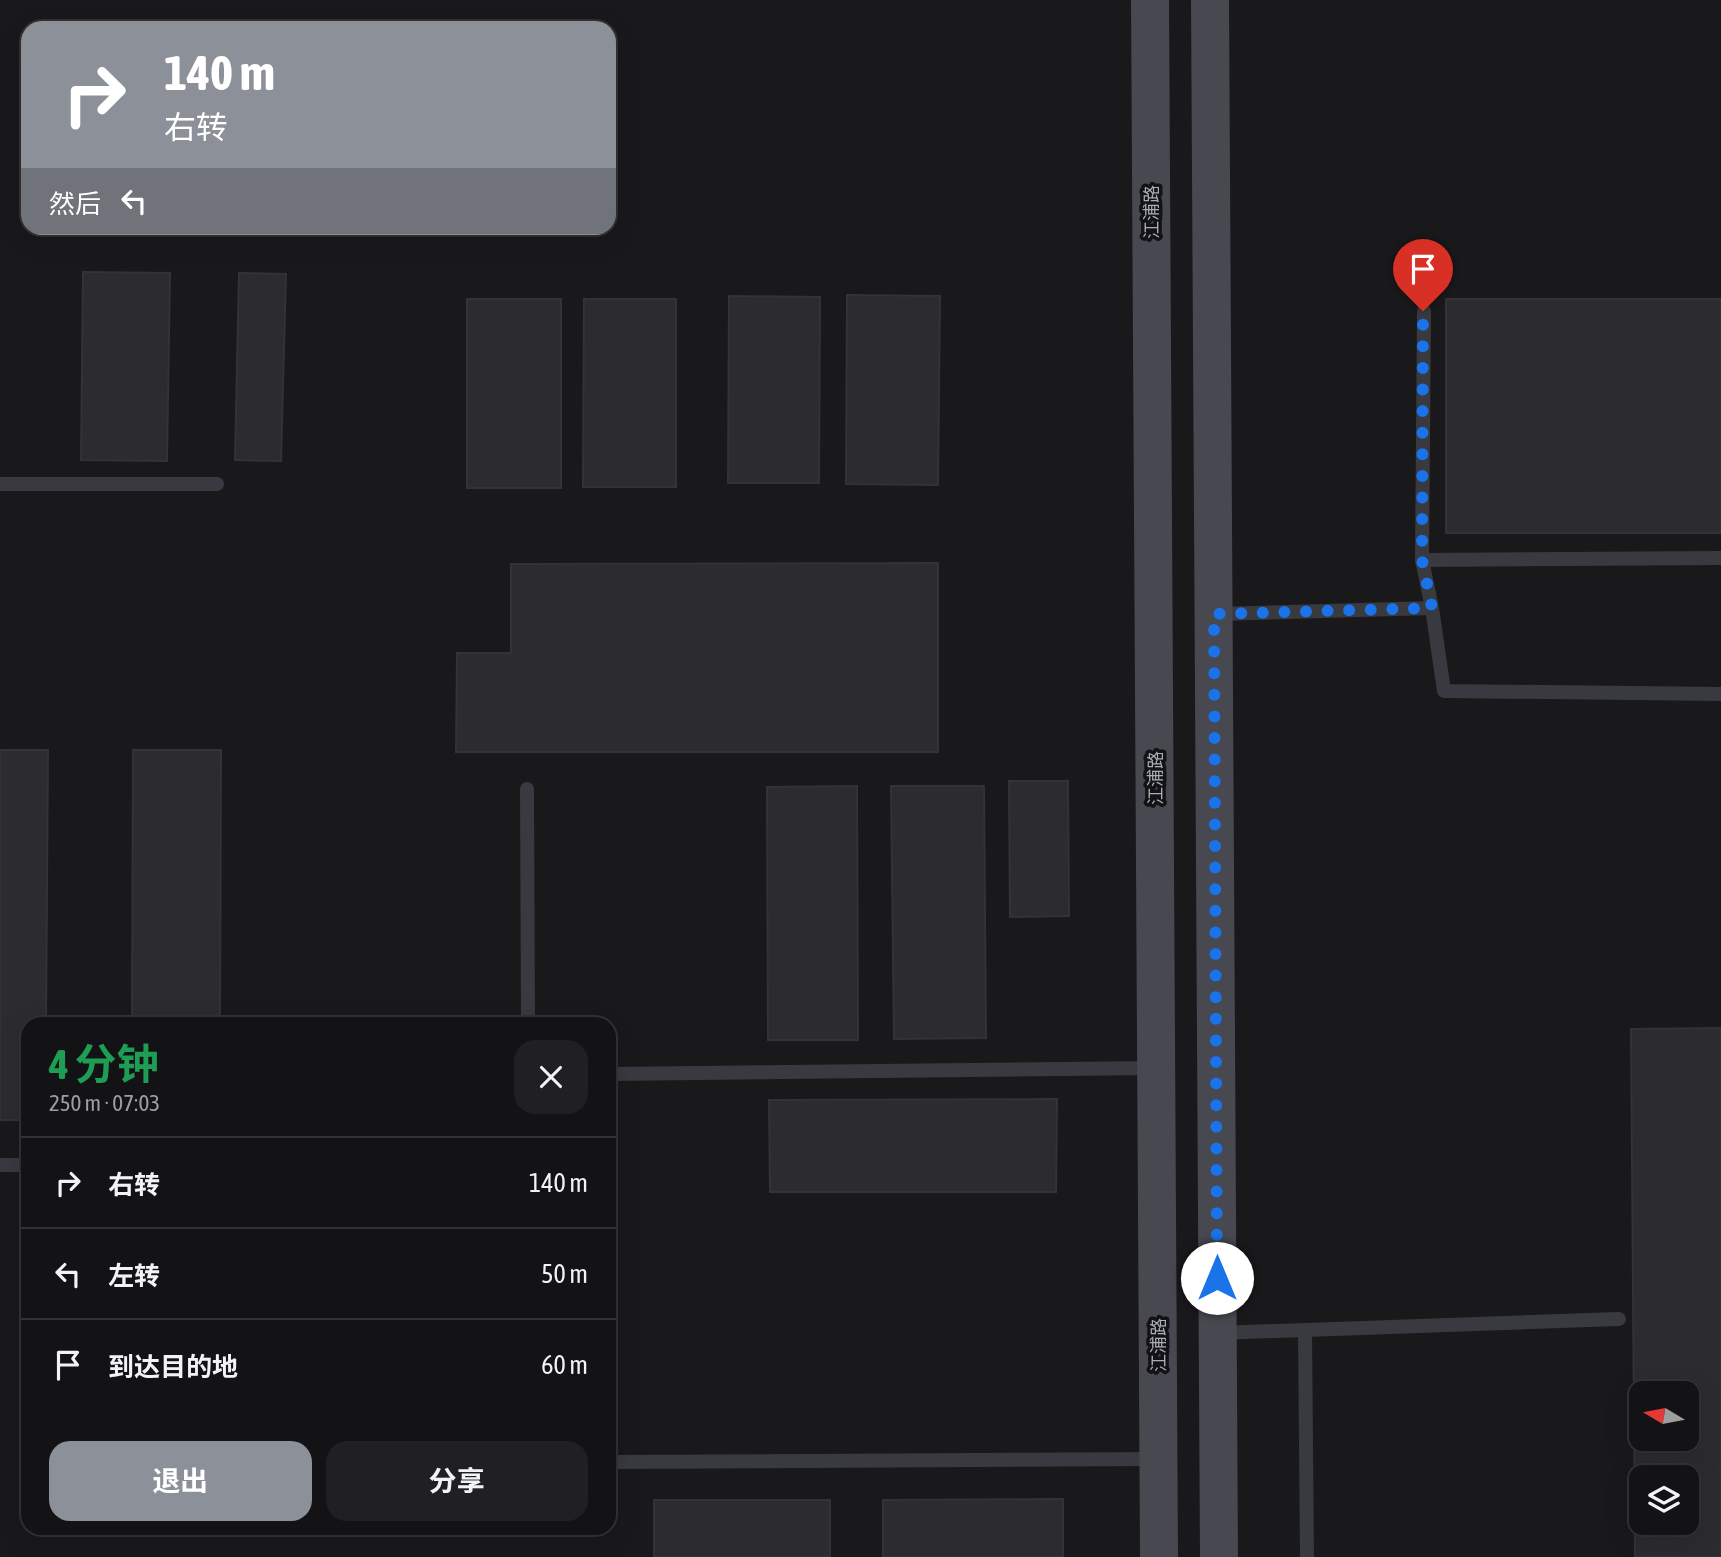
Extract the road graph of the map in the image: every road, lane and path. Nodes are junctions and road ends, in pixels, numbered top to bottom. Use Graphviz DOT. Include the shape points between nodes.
graph roads {
  1 [pos="1150,0"];
  2 [pos="1210,0"];
  3 [pos="1423,311"];
  4 [pos="0,484"];
  5 [pos="217,484"];
  6 [pos="1721,558"];
  7 [pos="1422,560"];
  8 [pos="1432,608"];
  9 [pos="1214,614"];
  10 [pos="1721,694"];
  11 [pos="527,789"];
  12 [pos="528,1017"];
  13 [pos="1156,1068"];
  14 [pos="616,1074"];
  15 [pos="0,1165"];
  16 [pos="21,1165"];
  17 [pos="1619,1319"];
  18 [pos="1305,1330"];
  19 [pos="1218,1333"];
  20 [pos="1158,1459"];
  21 [pos="616,1462"];
  22 [pos="1159,1557"];
  23 [pos="1219,1557"];
  24 [pos="1307,1557"];
  1 -- 13 [label="street, 江浦路"];
  2 -- 9 [label="street"];
  3 -- 7 [label="lane"];
  4 -- 5 [label="lane"];
  6 -- 7 [label="lane"];
  7 -- 8 [label="lane"];
  8 -- 9 [label="lane"];
  8 -- 10 [label="lane" via="1444,691"];
  9 -- 19 [label="street"];
  11 -- 12 [label="lane"];
  13 -- 14 [label="lane"];
  13 -- 20 [label="street, 江浦路"];
  15 -- 16 [label="lane"];
  17 -- 18 [label="lane"];
  18 -- 19 [label="lane"];
  18 -- 24 [label="lane"];
  19 -- 23 [label="street"];
  20 -- 21 [label="lane"];
  20 -- 22 [label="street, 江浦路"];
}
